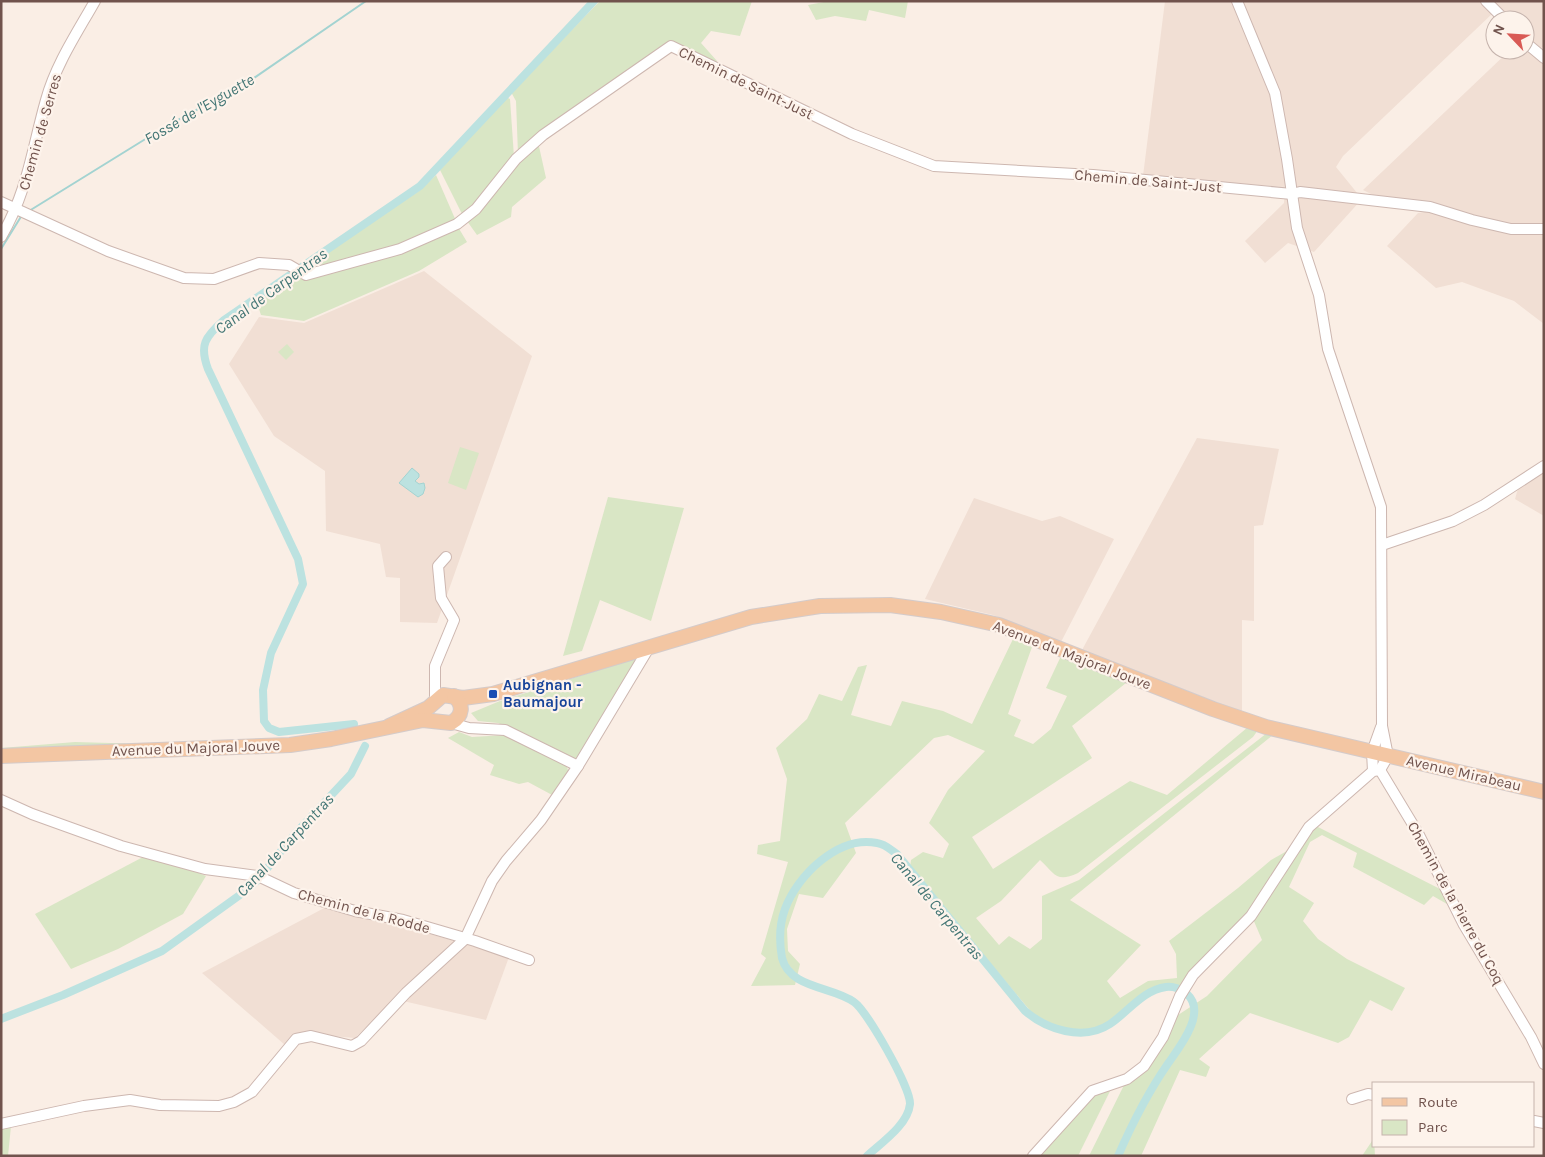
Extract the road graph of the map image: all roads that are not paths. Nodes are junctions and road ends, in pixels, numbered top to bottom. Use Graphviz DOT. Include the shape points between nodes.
graph roads {
  1 [pos="95,1"];
  2 [pos="1237,1"];
  3 [pos="1486,1"];
  4 [pos="1495,10"];
  5 [pos="1292,194"];
  6 [pos="1,202"];
  7 [pos="17,207"];
  8 [pos="1544,229"];
  9 [pos="1,237"];
  10 [pos="1544,466"];
  11 [pos="1382,545"];
  12 [pos="446,557"];
  13 [pos="650,646"];
  14 [pos="435,676"];
  15 [pos="493,694"];
  16 [pos="451,695"];
  17 [pos="434,702"];
  18 [pos="458,716"];
  19 [pos="437,719"];
  20 [pos="388,726"];
  21 [pos="1382,726"];
  22 [pos="1381,754"];
  23 [pos="1,756"];
  24 [pos="578,766"];
  25 [pos="1377,770"];
  26 [pos="1544,792"];
  27 [pos="1,800"];
  28 [pos="465,939"];
  29 [pos="529,960"];
  30 [pos="1544,1064"];
  31 [pos="1372,1095"];
  32 [pos="1352,1099"];
  33 [pos="1,1124"];
  34 [pos="1033,1156"];
  1 -- 7 [label="street, Chemin de Serres" via="53,78"];
  2 -- 5 [label="street" via="1275,93"];
  3 -- 4 [label="street"];
  5 -- 7 [label="street, Chemin de Saint-Just" via="1047,172 934,166 852,134 670,46 543,135 516,159 476,209 457,224 400,249 306,275 297,270 259,263 214,279 184,278 100,248"];
  5 -- 8 [label="street, Chemin de Saint-Just" via="1300,192 1430,207 1512,229"];
  5 -- 11 [label="street" via="1301,244 1323,311 1328,348 1378,492"];
  6 -- 7 [label="street, Chemin de Saint-Just"];
  7 -- 9 [label="street, Chemin de Serres"];
  10 -- 11 [label="street" via="1453,521"];
  11 -- 21 [label="street"];
  12 -- 14 [label="street" via="438,566 441,598 454,620 437,660"];
  13 -- 15 [label="main road, Avenue du Majoral Jouve"];
  13 -- 22 [label="main road, Avenue du Majoral Jouve" via="750,617 806,607 867,604 915,608 999,625 1236,718"];
  13 -- 24 [label="street"];
  14 -- 16 [label="street"];
  14 -- 17 [label="street"];
  15 -- 16 [label="main road, Avenue du Majoral Jouve" via="474,697"];
  15 -- 18 [label="main road, Avenue du Majoral Jouve"];
  16 -- 17 [label="main road, Avenue du Majoral Jouve" via="443,695"];
  16 -- 18 [label="main road" via="460,702"];
  17 -- 19 [label="main road" via="433,715"];
  17 -- 20 [label="main road, Avenue du Majoral Jouve" via="421,712"];
  18 -- 19 [label="main road, Avenue du Majoral Jouve" via="441,722"];
  18 -- 24 [label="street" via="477,728 510,732"];
  19 -- 20 [label="main road, Avenue du Majoral Jouve"];
  20 -- 23 [label="main road, Avenue du Majoral Jouve" via="290,745"];
  21 -- 22 [label="street"];
  21 -- 22 [label="street"];
  22 -- 25 [label="street"];
  22 -- 25 [label="street"];
  22 -- 26 [label="main road, Avenue Mirabeau"];
  24 -- 28 [label="street" via="541,820 492,881"];
  25 -- 30 [label="street, Chemin de la Pierre du Coq" via="1418,833 1464,925 1517,1012"];
  25 -- 34 [label="street" via="1309,827 1251,916 1204,962 1183,991 1163,1037 1144,1066 1127,1079 1092,1091"];
  27 -- 28 [label="street, Chemin de la Rodde" via="121,846 205,869 261,877 294,893"];
  28 -- 29 [label="street, Chemin de la Rodde"];
  28 -- 33 [label="street" via="406,992 360,1041 347,1046 311,1036 296,1039 252,1092 234,1102 205,1107 130,1100 84,1106"];
  31 -- 32 [label="street"];
}
